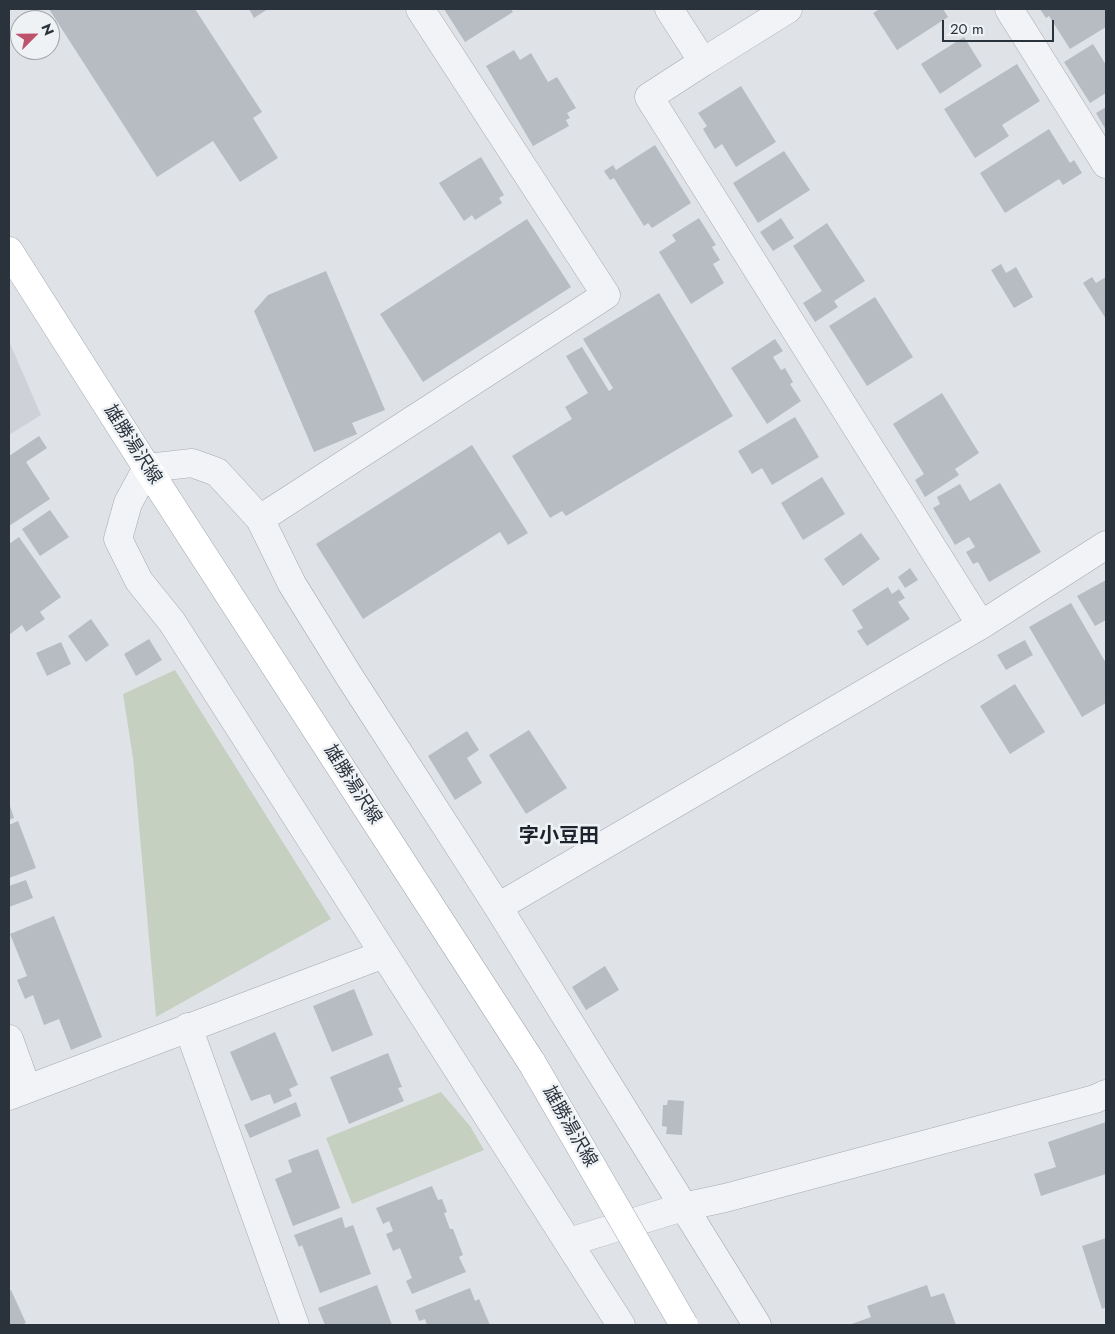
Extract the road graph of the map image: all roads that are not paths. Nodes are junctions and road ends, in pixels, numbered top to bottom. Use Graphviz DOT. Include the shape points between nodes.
graph roads {
  1 [pos="420,9"];
  2 [pos="669,9"];
  3 [pos="788,9"];
  4 [pos="1009,9"];
  5 [pos="702,62"];
  6 [pos="1106,164"];
  7 [pos="9,251"];
  8 [pos="147,468"];
  9 [pos="260,519"];
  10 [pos="1106,545"];
  11 [pos="982,625"];
  12 [pos="498,907"];
  13 [pos="384,954"];
  14 [pos="188,1027"];
  15 [pos="9,1039"];
  16 [pos="18,1093"];
  17 [pos="1106,1094"];
  18 [pos="683,1207"];
  19 [pos="569,1242"];
  20 [pos="296,1325"];
  21 [pos="621,1325"];
  22 [pos="684,1325"];
  23 [pos="756,1325"];
  1 -- 9 [label="street" via="606,295"];
  2 -- 5 [label="street"];
  3 -- 5 [label="street"];
  4 -- 6 [label="street"];
  5 -- 11 [label="street" via="649,97"];
  7 -- 8 [label="main road, 雄勝湯沢線"];
  8 -- 9 [label="street" via="192,463 217,472"];
  8 -- 13 [label="street" via="128,503 118,539 138,581 172,622"];
  8 -- 22 [label="main road, 雄勝湯沢線, bridge" via="532,1063"];
  9 -- 12 [label="street" via="297,592 348,676"];
  10 -- 11 [label="street"];
  11 -- 12 [label="street"];
  12 -- 18 [label="street"];
  13 -- 14 [label="street"];
  13 -- 19 [label="street"];
  14 -- 16 [label="street"];
  14 -- 20 [label="street"];
  15 -- 16 [label="street"];
  17 -- 18 [label="street"];
  18 -- 19 [label="street"];
  18 -- 23 [label="street"];
  19 -- 21 [label="street"];
}
